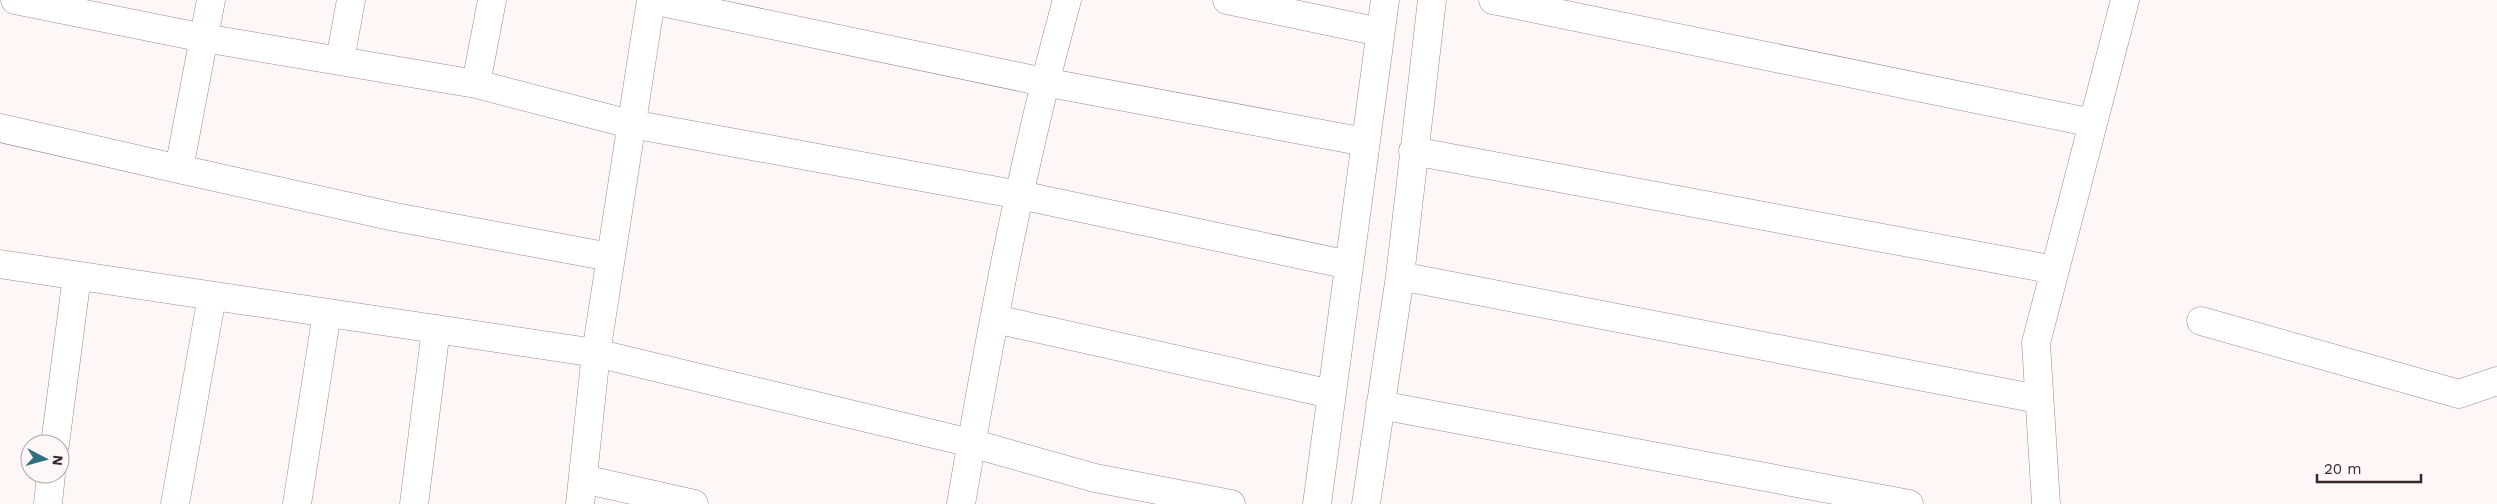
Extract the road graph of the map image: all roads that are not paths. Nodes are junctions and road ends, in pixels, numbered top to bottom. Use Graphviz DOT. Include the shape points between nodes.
graph roads {
  1 [pos="15,0"];
  2 [pos="211,0"];
  3 [pos="351,0"];
  4 [pos="492,0"];
  5 [pos="651,0"];
  6 [pos="1067,0"];
  7 [pos="1227,0"];
  8 [pos="1385,0"];
  9 [pos="1432,0"];
  10 [pos="1493,0"];
  11 [pos="2124,0"];
  12 [pos="1380,32"];
  13 [pos="204,38"];
  14 [pos="340,60"];
  15 [pos="1044,82"];
  16 [pos="476,84"];
  17 [pos="631,123"];
  18 [pos="2093,123"];
  19 [pos="0,128"];
  20 [pos="1365,142"];
  21 [pos="1413,150"];
  22 [pos="179,169"];
  23 [pos="1020,195"];
  24 [pos="610,257"];
  25 [pos="0,264"];
  26 [pos="1349,265"];
  27 [pos="2055,270"];
  28 [pos="77,276"];
  29 [pos="1400,276"];
  30 [pos="212,296"];
  31 [pos="327,313"];
  32 [pos="995,320"];
  33 [pos="2201,321"];
  34 [pos="436,329"];
  35 [pos="596,353"];
  36 [pos="2497,381"];
  37 [pos="1331,394"];
  38 [pos="2038,399"];
  39 [pos="1380,405"];
  40 [pos="56,434"];
  41 [pos="971,443"];
  42 [pos="50,484"];
  43 [pos="582,492"];
  44 [pos="48,504"];
  45 [pos="175,504"];
  46 [pos="297,504"];
  47 [pos="414,504"];
  48 [pos="694,504"];
  49 [pos="961,504"];
  50 [pos="1231,504"];
  51 [pos="1317,504"];
  52 [pos="1366,504"];
  53 [pos="1909,504"];
  54 [pos="2046,504"];
  1 -- 13 [label="street"];
  2 -- 13 [label="street"];
  3 -- 14 [label="street"];
  4 -- 16 [label="street"];
  5 -- 15 [label="street"];
  5 -- 17 [label="street"];
  6 -- 15 [label="street"];
  7 -- 12 [label="street"];
  8 -- 12 [label="street"];
  9 -- 21 [label="street"];
  10 -- 18 [label="street"];
  11 -- 18 [label="street"];
  12 -- 20 [label="street"];
  13 -- 14 [label="street"];
  13 -- 22 [label="street"];
  14 -- 16 [label="street"];
  15 -- 20 [label="street"];
  15 -- 23 [label="street"];
  16 -- 17 [label="street"];
  17 -- 23 [label="street"];
  17 -- 24 [label="street"];
  18 -- 27 [label="street"];
  19 -- 22 [label="street"];
  20 -- 26 [label="street"];
  21 -- 27 [label="street"];
  21 -- 29 [label="street"];
  22 -- 24 [label="street" via="395,217"];
  23 -- 26 [label="street"];
  23 -- 32 [label="street"];
  24 -- 35 [label="street"];
  25 -- 28 [label="street"];
  26 -- 37 [label="street"];
  27 -- 38 [label="street" via="2036,343"];
  28 -- 30 [label="street"];
  28 -- 40 [label="street"];
  29 -- 38 [label="street"];
  29 -- 39 [label="street"];
  30 -- 31 [label="street"];
  30 -- 45 [label="street"];
  31 -- 34 [label="street"];
  31 -- 46 [label="street"];
  32 -- 37 [label="street"];
  32 -- 41 [label="street"];
  33 -- 36 [label="street" via="2459,394"];
  34 -- 35 [label="street"];
  34 -- 47 [label="street"];
  35 -- 41 [label="street"];
  35 -- 43 [label="street"];
  37 -- 51 [label="street"];
  38 -- 54 [label="street"];
  39 -- 52 [label="street"];
  39 -- 53 [label="street"];
  41 -- 49 [label="street"];
  41 -- 50 [label="street" via="1095,478"];
  42 -- 44 [label="street"];
  43 -- 48 [label="street"];
}
